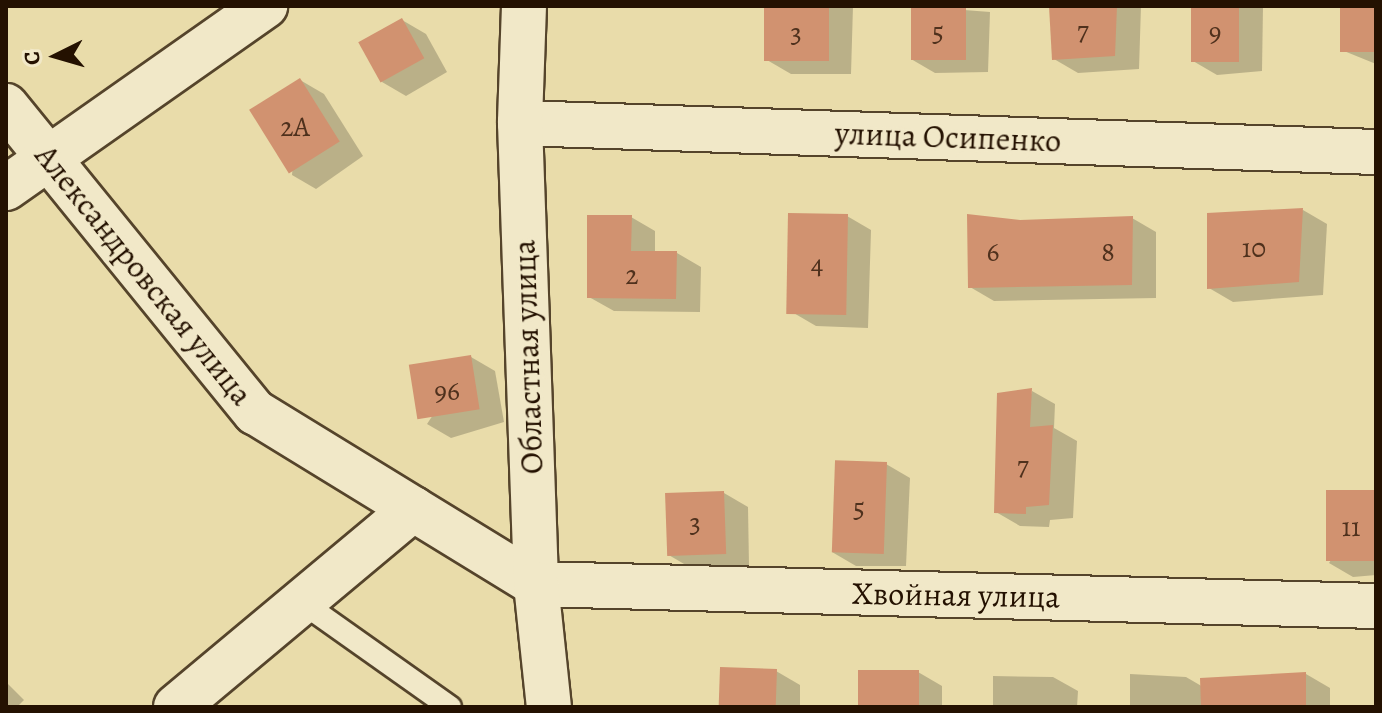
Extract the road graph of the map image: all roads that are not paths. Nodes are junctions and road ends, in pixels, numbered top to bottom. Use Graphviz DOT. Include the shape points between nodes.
graph roads {
  1 [pos="265,6"];
  2 [pos="524,6"];
  3 [pos="6,106"];
  4 [pos="520,123"];
  5 [pos="1376,152"];
  6 [pos="48,160"];
  7 [pos="6,188"];
  8 [pos="413,509"];
  9 [pos="536,584"];
  10 [pos="303,603"];
  11 [pos="1376,606"];
  12 [pos="176,707"];
  13 [pos="450,707"];
  14 [pos="549,707"];
  1 -- 6 [label="street"];
  2 -- 4 [label="street, Областная улица"];
  3 -- 6 [label="street, Александровская улица"];
  4 -- 5 [label="street, улица Осипенко"];
  4 -- 9 [label="street, Областная улица"];
  6 -- 7 [label="street"];
  6 -- 8 [label="street, Александровская улица" via="255,412"];
  8 -- 9 [label="street, Александровская улица"];
  8 -- 10 [label="street"];
  9 -- 11 [label="street, Хвойная улица"];
  9 -- 14 [label="street, Областная улица"];
  10 -- 12 [label="street"];
  10 -- 13 [label="lane"];
}
